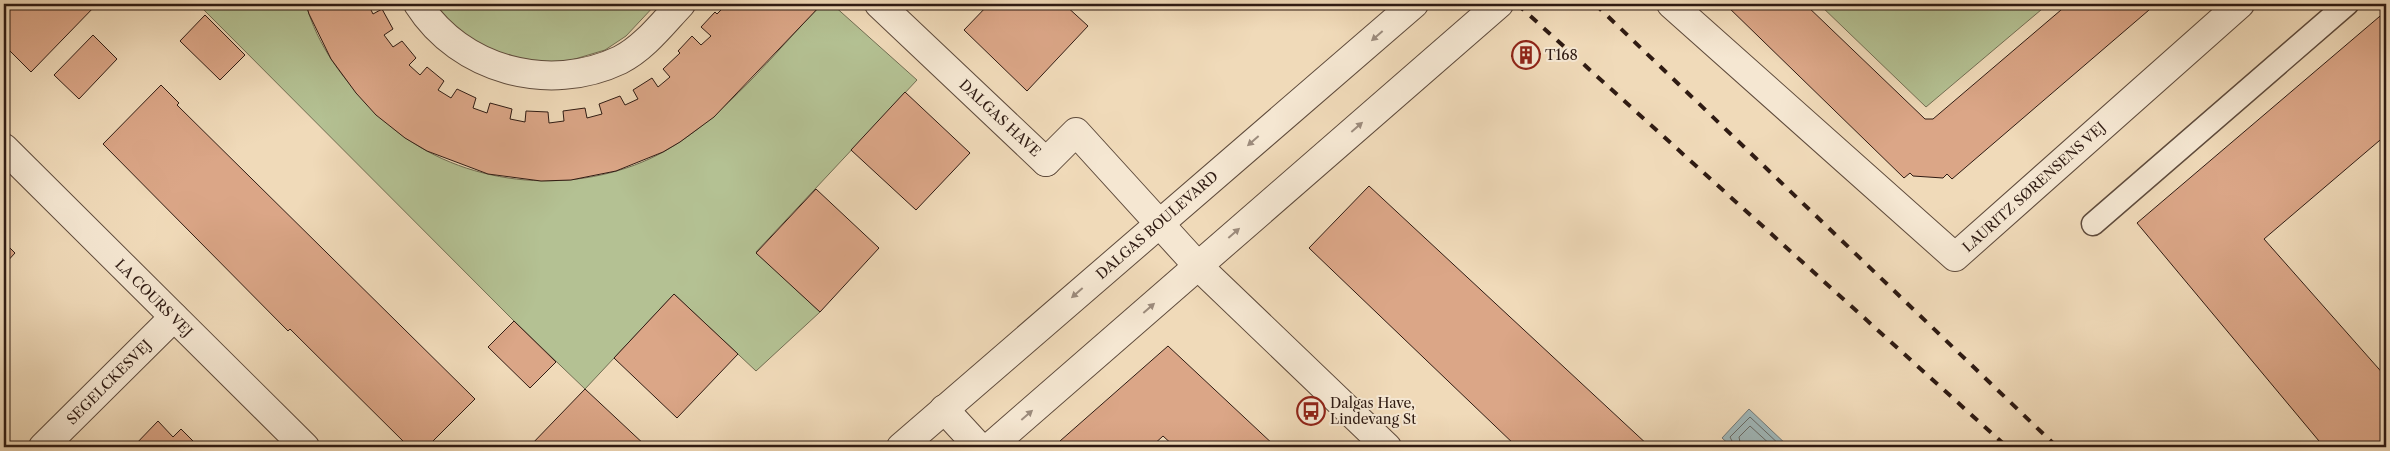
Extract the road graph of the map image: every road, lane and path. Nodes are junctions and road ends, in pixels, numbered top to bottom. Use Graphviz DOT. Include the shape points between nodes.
graph roads {
  1 [pos="418,4"];
  2 [pos="681,4"];
  3 [pos="879,4"];
  4 [pos="1414,4"];
  5 [pos="1499,4"];
  6 [pos="1671,4"];
  7 [pos="2240,4"];
  8 [pos="2347,4"];
  9 [pos="4,148"];
  10 [pos="1160,223"];
  11 [pos="2093,224"];
  12 [pos="1197,265"];
  13 [pos="174,317"];
  14 [pos="944,409"];
  15 [pos="43,447"];
  16 [pos="305,447"];
  17 [pos="901,447"];
  18 [pos="979,447"];
  19 [pos="990,447"];
  20 [pos="1388,447"];
  1 -- 2 [label="street" via="458,47 482,60 511,71 567,76 620,60 644,43"];
  3 -- 10 [label="street, DALGAS HAVE" via="1046,162 1076,132"];
  4 -- 10 [label="street, DALGAS BOULEVARD, one-way"];
  12 -- 5 [label="street, one-way"];
  6 -- 7 [label="street, LAURITZ SØRENSENS VEJ" via="1955,257"];
  8 -- 11 [label="lane"];
  9 -- 13 [label="street, LA COURS VEJ"];
  10 -- 12 [label="street, DALGAS HAVE"];
  10 -- 14 [label="street, DALGAS BOULEVARD, one-way"];
  19 -- 12 [label="street, one-way"];
  12 -- 20 [label="street, DALGAS HAVE"];
  13 -- 15 [label="street, SEGELCKESVEJ"];
  13 -- 16 [label="street, LA COURS VEJ"];
  14 -- 17 [label="street, DALGAS BOULEVARD"];
  14 -- 18 [label="street"];
}
